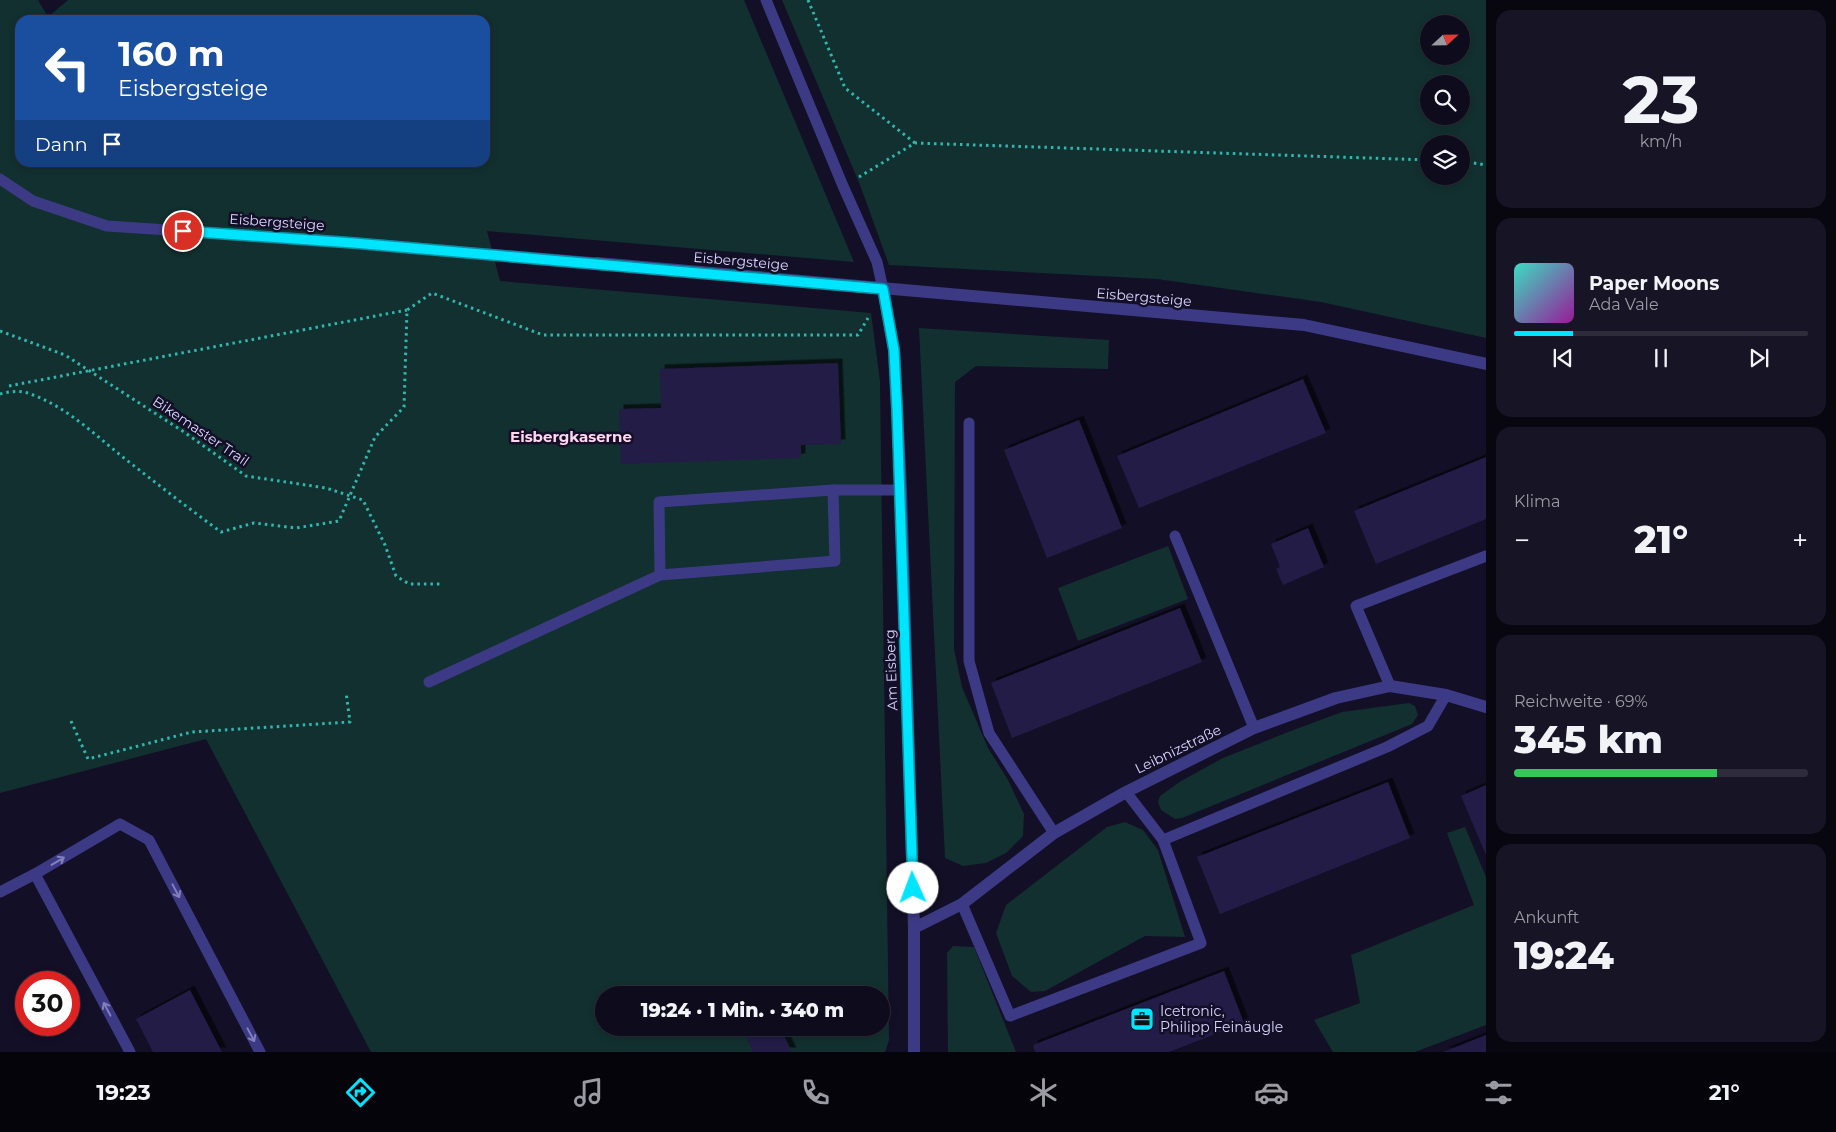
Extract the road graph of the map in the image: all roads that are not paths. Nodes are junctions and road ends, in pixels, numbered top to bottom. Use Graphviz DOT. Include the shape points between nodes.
graph roads {
  1 [pos="766,0"];
  2 [pos="0,179"];
  3 [pos="597,263"];
  4 [pos="883,289"];
  5 [pos="1486,364"];
  6 [pos="969,423"];
  7 [pos="834,490"];
  8 [pos="901,490"];
  9 [pos="1175,536"];
  10 [pos="1486,556"];
  11 [pos="660,575"];
  12 [pos="429,682"];
  13 [pos="1390,686"];
  14 [pos="1446,695"];
  15 [pos="1486,707"];
  16 [pos="1254,728"];
  17 [pos="1126,792"];
  18 [pos="1054,833"];
  19 [pos="1162,840"];
  20 [pos="35,874"];
  21 [pos="0,892"];
  22 [pos="962,904"];
  23 [pos="914,928"];
  24 [pos="130,1052"];
  25 [pos="260,1052"];
  26 [pos="914,1052"];
  1 -- 4 [label="lane" via="877,262"];
  2 -- 3 [label="lane, Eisbergsteige" via="33,201 107,226"];
  3 -- 4 [label="street, Eisbergsteige"];
  4 -- 5 [label="street, Eisbergsteige" via="1304,325"];
  4 -- 8 [label="street, Am Eisberg" via="894,350"];
  6 -- 18 [label="lane" via="969,661 989,733"];
  7 -- 8 [label="lane"];
  7 -- 11 [label="lane" via="835,561"];
  7 -- 11 [label="lane" via="659,502"];
  8 -- 23 [label="street, Am Eisberg"];
  9 -- 16 [label="lane"];
  10 -- 13 [label="lane" via="1356,606"];
  11 -- 12 [label="lane"];
  13 -- 14 [label="street, Leibnizstraße"];
  13 -- 16 [label="street, Leibnizstraße" via="1336,698"];
  14 -- 15 [label="street, Leibnizstraße"];
  14 -- 19 [label="lane" via="1428,726 1387,747"];
  16 -- 17 [label="street, Leibnizstraße"];
  17 -- 18 [label="street, Leibnizstraße"];
  17 -- 19 [label="lane"];
  18 -- 22 [label="street, Leibnizstraße"];
  19 -- 22 [label="lane" via="1201,943 1010,1016"];
  20 -- 21 [label="lane"];
  24 -- 20 [label="lane, one-way"];
  20 -- 25 [label="lane, one-way" via="120,824 149,840"];
  22 -- 23 [label="street, Leibnizstraße"];
  23 -- 26 [label="street, Am Eisberg"];
}
